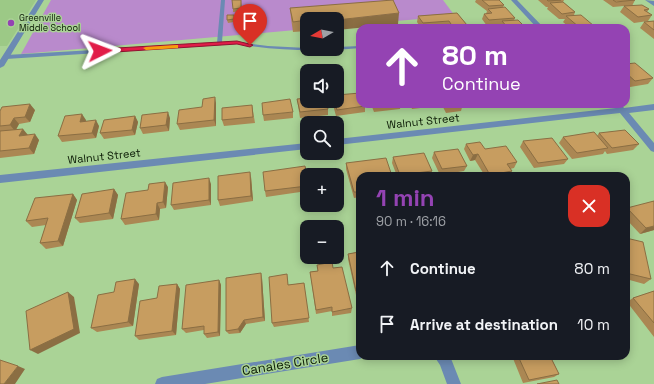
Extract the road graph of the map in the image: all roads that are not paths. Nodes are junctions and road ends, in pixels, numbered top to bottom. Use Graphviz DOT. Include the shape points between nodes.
graph roads {
  1 [pos="41,0"];
  2 [pos="223,0"];
  3 [pos="514,0"];
  4 [pos="648,0"];
  5 [pos="654,4"];
  6 [pos="537,24"];
  7 [pos="219,44"];
  8 [pos="356,47"];
  9 [pos="5,54"];
  10 [pos="0,66"];
  11 [pos="654,107"];
  12 [pos="621,108"];
  13 [pos="624,111"];
  14 [pos="344,141"];
  15 [pos="300,147"];
  16 [pos="654,149"];
  17 [pos="0,179"];
  18 [pos="356,353"];
  19 [pos="444,360"];
  20 [pos="162,384"];
  21 [pos="454,384"];
  1 -- 9 [label="street"];
  2 -- 7 [label="lane"];
  3 -- 6 [label="street"];
  4 -- 5 [label="street"];
  7 -- 8 [label="lane" via="237,42 262,47 324,50"];
  7 -- 9 [label="lane"];
  9 -- 10 [label="street"];
  11 -- 13 [label="street, Walnut Street"];
  12 -- 13 [label="street"];
  13 -- 14 [label="street, Walnut Street"];
  13 -- 16 [label="street"];
  15 -- 17 [label="street, Walnut Street"];
  18 -- 20 [label="street, Canales Circle"];
  19 -- 21 [label="street"];
}
